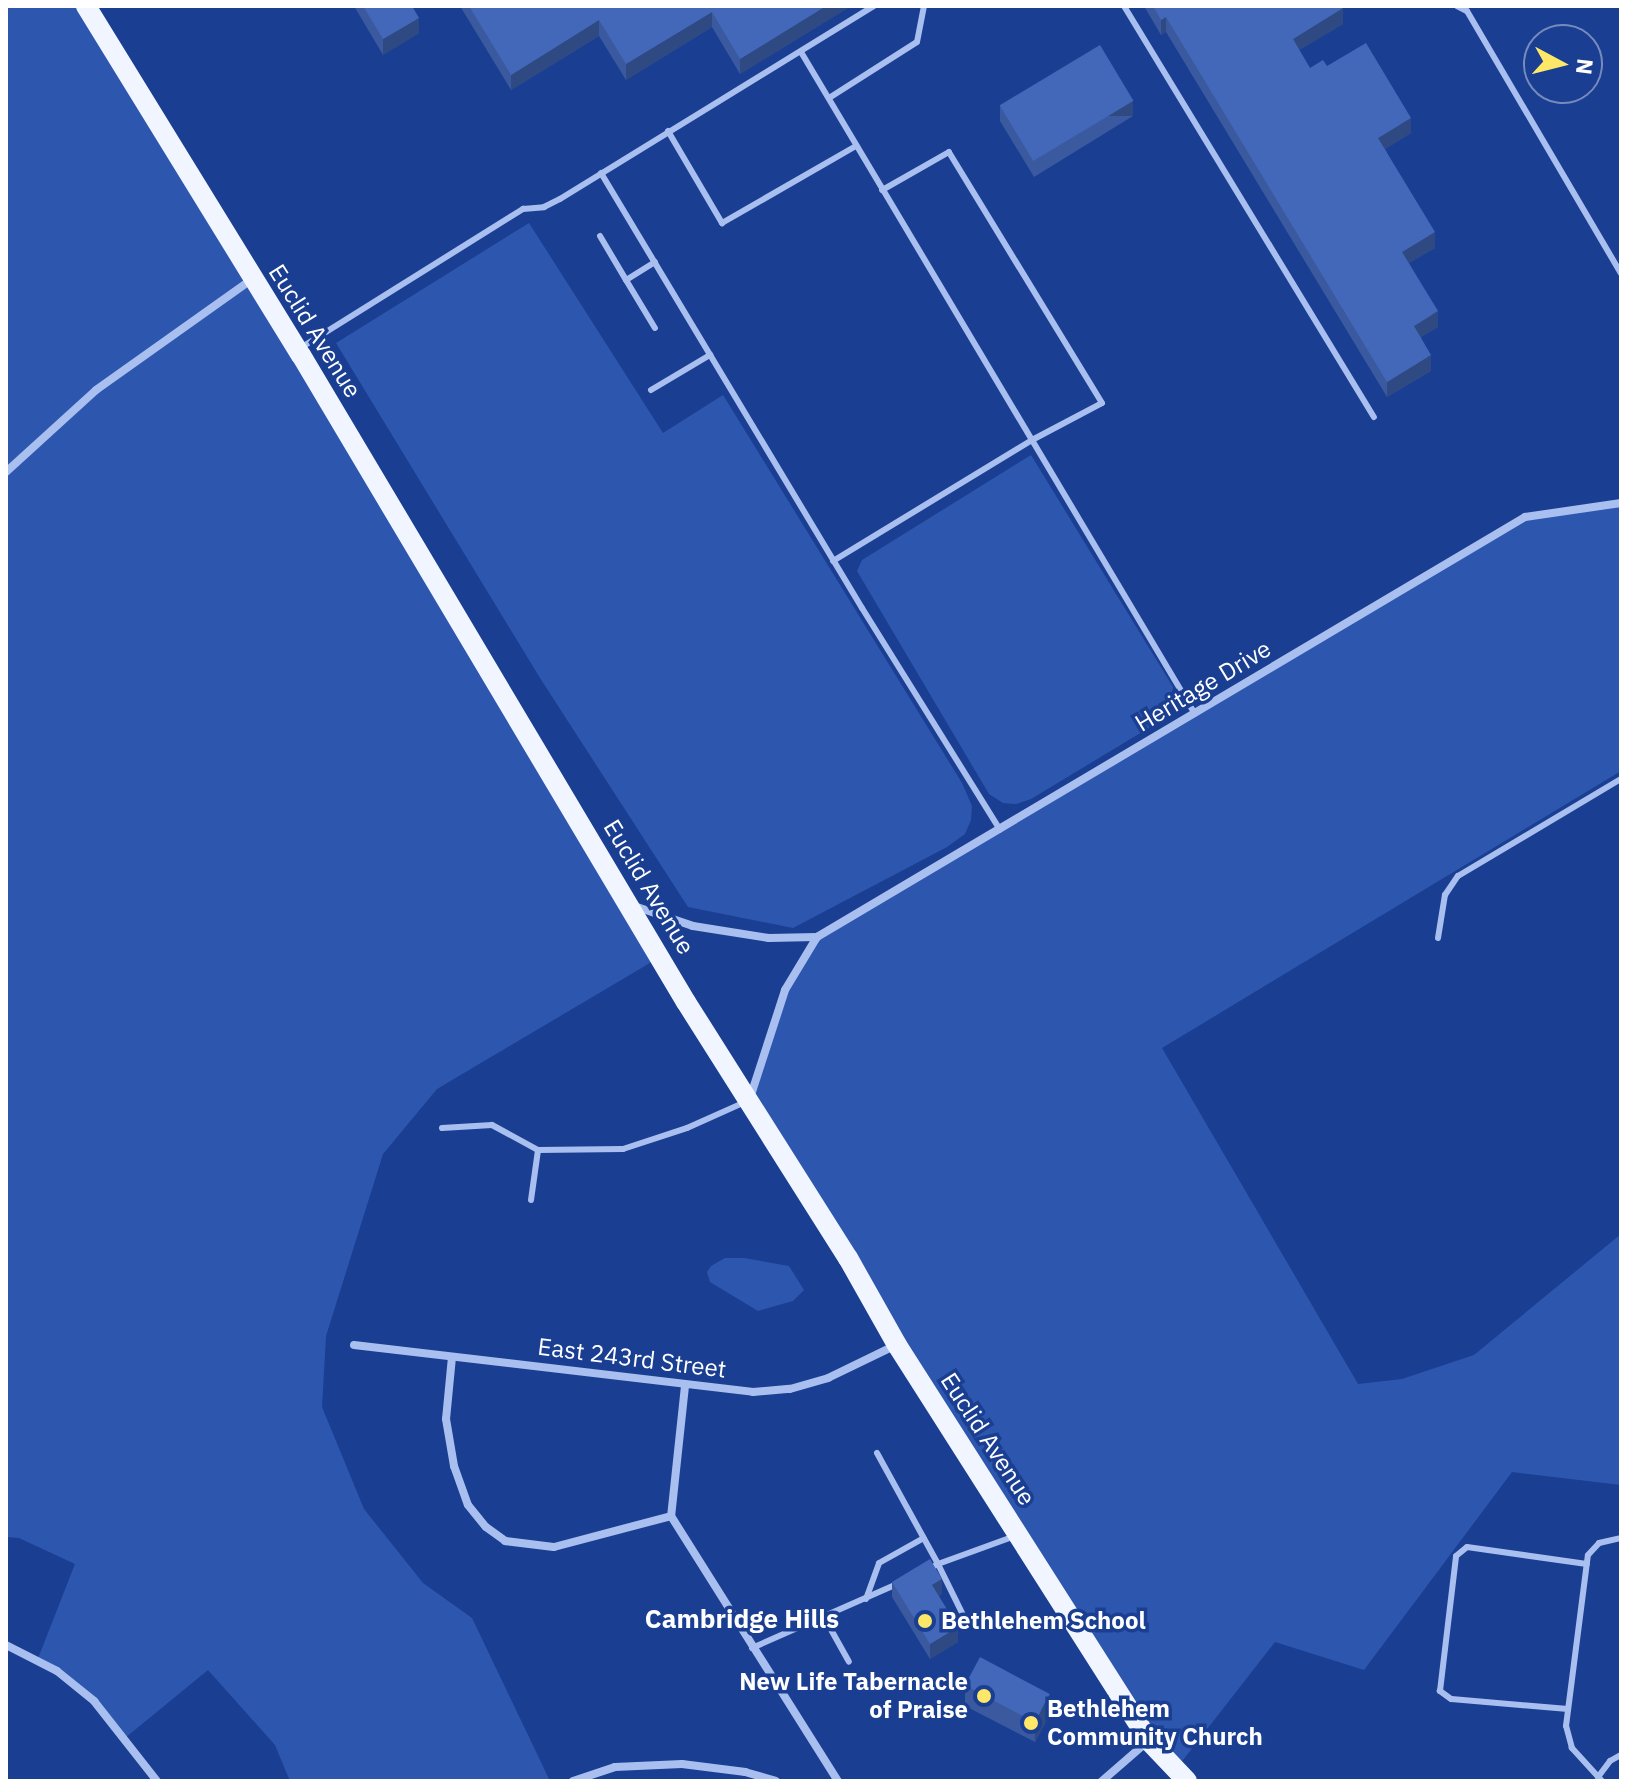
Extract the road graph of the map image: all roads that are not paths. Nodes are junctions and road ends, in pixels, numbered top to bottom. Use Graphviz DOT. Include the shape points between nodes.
graph roads {
  1 [pos="86,6"];
  2 [pos="874,6"];
  3 [pos="924,6"];
  4 [pos="1124,6"];
  5 [pos="1457,6"];
  6 [pos="1468,9"];
  7 [pos="801,52"];
  8 [pos="829,98"];
  9 [pos="668,131"];
  10 [pos="856,146"];
  11 [pos="601,173"];
  12 [pos="882,190"];
  13 [pos="600,236"];
  14 [pos="655,262"];
  15 [pos="1621,273"];
  16 [pos="252,279"];
  17 [pos="626,280"];
  18 [pos="655,328"];
  19 [pos="298,349"];
  20 [pos="710,355"];
  21 [pos="651,390"];
  22 [pos="1374,417"];
  23 [pos="1032,440"];
  24 [pos="6,472"];
  25 [pos="1621,503"];
  26 [pos="833,561"];
  27 [pos="1195,714"];
  28 [pos="1621,779"];
  29 [pos="1000,830"];
  30 [pos="628,904"];
  31 [pos="817,937"];
  32 [pos="1438,938"];
  33 [pos="748,1101"];
  34 [pos="442,1128"];
  35 [pos="538,1150"];
  36 [pos="531,1200"];
  37 [pos="354,1345"];
  38 [pos="897,1345"];
  39 [pos="452,1357"];
  40 [pos="685,1386"];
  41 [pos="877,1453"];
  42 [pos="671,1516"];
  43 [pos="1018,1535"];
  44 [pos="924,1538"];
  45 [pos="1621,1538"];
  46 [pos="938,1564"];
  47 [pos="1587,1564"];
  48 [pos="926,1570"];
  49 [pos="902,1582"];
  50 [pos="866,1599"];
  51 [pos="824,1617"];
  52 [pos="969,1627"];
  53 [pos="6,1645"];
  54 [pos="752,1648"];
  55 [pos="849,1662"];
  56 [pos="1568,1709"];
  57 [pos="1149,1741"];
  58 [pos="1621,1755"];
  59 [pos="1600,1779"];
  60 [pos="157,1781"];
  61 [pos="573,1781"];
  62 [pos="776,1781"];
  63 [pos="838,1781"];
  64 [pos="1102,1781"];
  65 [pos="1187,1781"];
  1 -- 16 [label="main road, Euclid Avenue"];
  2 -- 7 [label="lane"];
  3 -- 8 [label="lane" via="917,42"];
  4 -- 22 [label="lane"];
  5 -- 6 [label="lane"];
  6 -- 15 [label="lane"];
  7 -- 8 [label="lane"];
  7 -- 9 [label="lane"];
  8 -- 10 [label="lane"];
  9 -- 10 [label="lane" via="722,223"];
  9 -- 11 [label="lane"];
  10 -- 12 [label="lane"];
  11 -- 14 [label="lane"];
  11 -- 19 [label="lane" via="544,207 523,209"];
  12 -- 23 [label="lane"];
  12 -- 23 [label="lane" via="949,152 1102,403"];
  13 -- 17 [label="lane"];
  14 -- 17 [label="lane"];
  14 -- 20 [label="lane"];
  16 -- 19 [label="main road, Euclid Avenue"];
  16 -- 24 [label="street" via="96,390"];
  17 -- 18 [label="lane"];
  19 -- 30 [label="main road, Euclid Avenue"];
  20 -- 21 [label="lane"];
  20 -- 26 [label="lane"];
  23 -- 26 [label="lane"];
  23 -- 27 [label="lane"];
  25 -- 27 [label="street, Heritage Drive" via="1525,517"];
  26 -- 29 [label="lane"];
  27 -- 29 [label="street, Heritage Drive"];
  28 -- 32 [label="lane" via="1458,876 1445,895"];
  29 -- 31 [label="street, Heritage Drive"];
  30 -- 31 [label="street, Heritage Drive" via="693,926 769,938"];
  30 -- 33 [label="main road, Euclid Avenue"];
  31 -- 33 [label="street, Heritage Drive" via="785,990"];
  33 -- 35 [label="lane" via="623,1149"];
  33 -- 38 [label="main road, Euclid Avenue"];
  34 -- 35 [label="lane" via="492,1125"];
  35 -- 36 [label="lane"];
  37 -- 39 [label="street, East 243rd Street"];
  38 -- 40 [label="street, East 243rd Street" via="828,1378 790,1389 753,1392"];
  38 -- 43 [label="main road, Euclid Avenue"];
  39 -- 40 [label="street, East 243rd Street"];
  39 -- 42 [label="street" via="446,1419 454,1466 468,1505 505,1541 554,1547"];
  40 -- 42 [label="street"];
  41 -- 44 [label="lane"];
  42 -- 54 [label="street"];
  43 -- 46 [label="lane"];
  43 -- 57 [label="main road, Euclid Avenue"];
  44 -- 46 [label="lane"];
  44 -- 50 [label="lane" via="879,1563"];
  45 -- 47 [label="lane" via="1599,1543"];
  46 -- 48 [label="lane"];
  46 -- 52 [label="lane"];
  47 -- 56 [label="lane"];
  47 -- 56 [label="lane" via="1467,1547 1456,1556 1440,1691 1451,1699"];
  49 -- 50 [label="lane"];
  50 -- 51 [label="lane"];
  51 -- 54 [label="lane"];
  51 -- 55 [label="lane"];
  53 -- 60 [label="street" via="57,1671 94,1701"];
  54 -- 63 [label="street"];
  56 -- 59 [label="lane" via="1572,1748"];
  57 -- 64 [label="street"];
  57 -- 65 [label="main road, Euclid Avenue"];
  58 -- 59 [label="lane" via="1610,1761"];
  61 -- 62 [label="street" via="615,1767 682,1764"];
}
